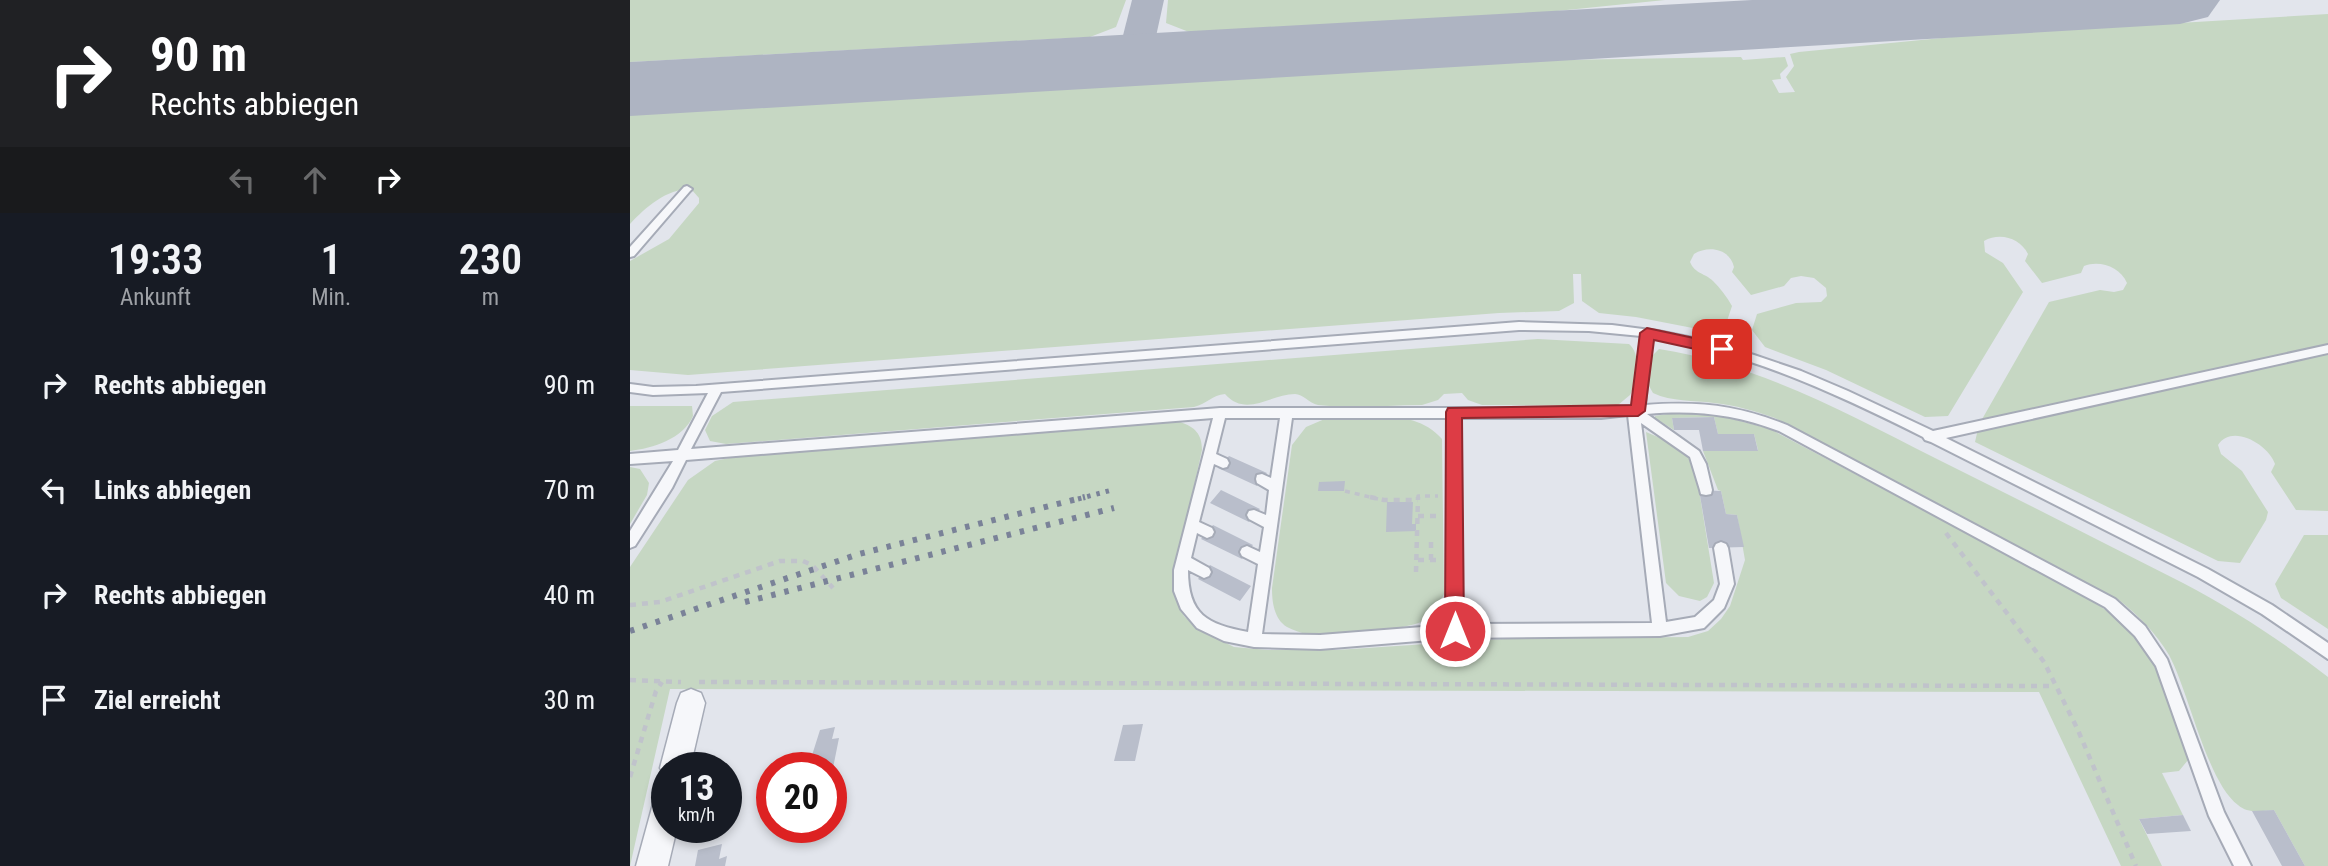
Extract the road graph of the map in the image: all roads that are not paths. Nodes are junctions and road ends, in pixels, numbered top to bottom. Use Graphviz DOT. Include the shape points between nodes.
graph roads {
  1 [pos="687,190"];
  2 [pos="630,254"];
  3 [pos="1647,333"];
  4 [pos="2328,349"];
  5 [pos="630,388"];
  6 [pos="717,388"];
  7 [pos="1636,411"];
  8 [pos="1287,412"];
  9 [pos="1454,412"];
  10 [pos="1220,413"];
  11 [pos="1929,437"];
  12 [pos="683,454"];
  13 [pos="630,459"];
  14 [pos="1262,479"];
  15 [pos="1276,487"];
  16 [pos="1201,489"];
  17 [pos="1706,490"];
  18 [pos="1215,497"];
  19 [pos="1254,515"];
  20 [pos="1271,524"];
  21 [pos="1192,525"];
  22 [pos="1207,532"];
  23 [pos="630,542"];
  24 [pos="1721,548"];
  25 [pos="1247,552"];
  26 [pos="1184,561"];
  27 [pos="1265,561"];
  28 [pos="1204,572"];
  29 [pos="1245,594"];
  30 [pos="1259,602"];
  31 [pos="1660,629"];
  32 [pos="1455,631"];
  33 [pos="1254,640"];
  34 [pos="2328,652"];
  35 [pos="691,703"];
  36 [pos="679,752"];
  37 [pos="658,843"];
  38 [pos="652,866"];
  39 [pos="2243,866"];
  1 -- 2 [label="lane"];
  3 -- 6 [label="lane" via="1519,326"];
  3 -- 7 [label="lane"];
  3 -- 11 [label="lane" via="1703,344 1786,370"];
  4 -- 11 [label="lane"];
  5 -- 6 [label="lane"];
  6 -- 12 [label="lane"];
  7 -- 9 [label="lane"];
  7 -- 17 [label="lane" via="1695,454"];
  7 -- 31 [label="lane"];
  7 -- 39 [label="lane" via="1716,409 1783,428 2110,603 2150,641 2171,684 2217,816"];
  8 -- 9 [label="lane"];
  8 -- 10 [label="lane"];
  8 -- 15 [label="lane"];
  9 -- 32 [label="lane"];
  10 -- 12 [label="lane"];
  10 -- 16 [label="lane" via="1216,459"];
  11 -- 34 [label="lane" via="2204,574"];
  12 -- 13 [label="lane"];
  12 -- 23 [label="lane"];
  14 -- 15 [label="lane"];
  15 -- 20 [label="lane"];
  16 -- 18 [label="lane"];
  16 -- 21 [label="lane"];
  19 -- 20 [label="lane"];
  20 -- 27 [label="lane"];
  21 -- 22 [label="lane"];
  21 -- 26 [label="lane"];
  24 -- 31 [label="lane" via="1727,584 1719,604 1699,623"];
  25 -- 27 [label="lane"];
  26 -- 28 [label="lane"];
  26 -- 33 [label="lane" via="1181,591 1188,609 1202,623 1224,634"];
  27 -- 30 [label="lane"];
  29 -- 30 [label="lane"];
  30 -- 33 [label="lane"];
  31 -- 32 [label="lane"];
  32 -- 33 [label="lane" via="1320,642"];
  35 -- 36 [label="street"];
  37 -- 38 [label="street"];
}
